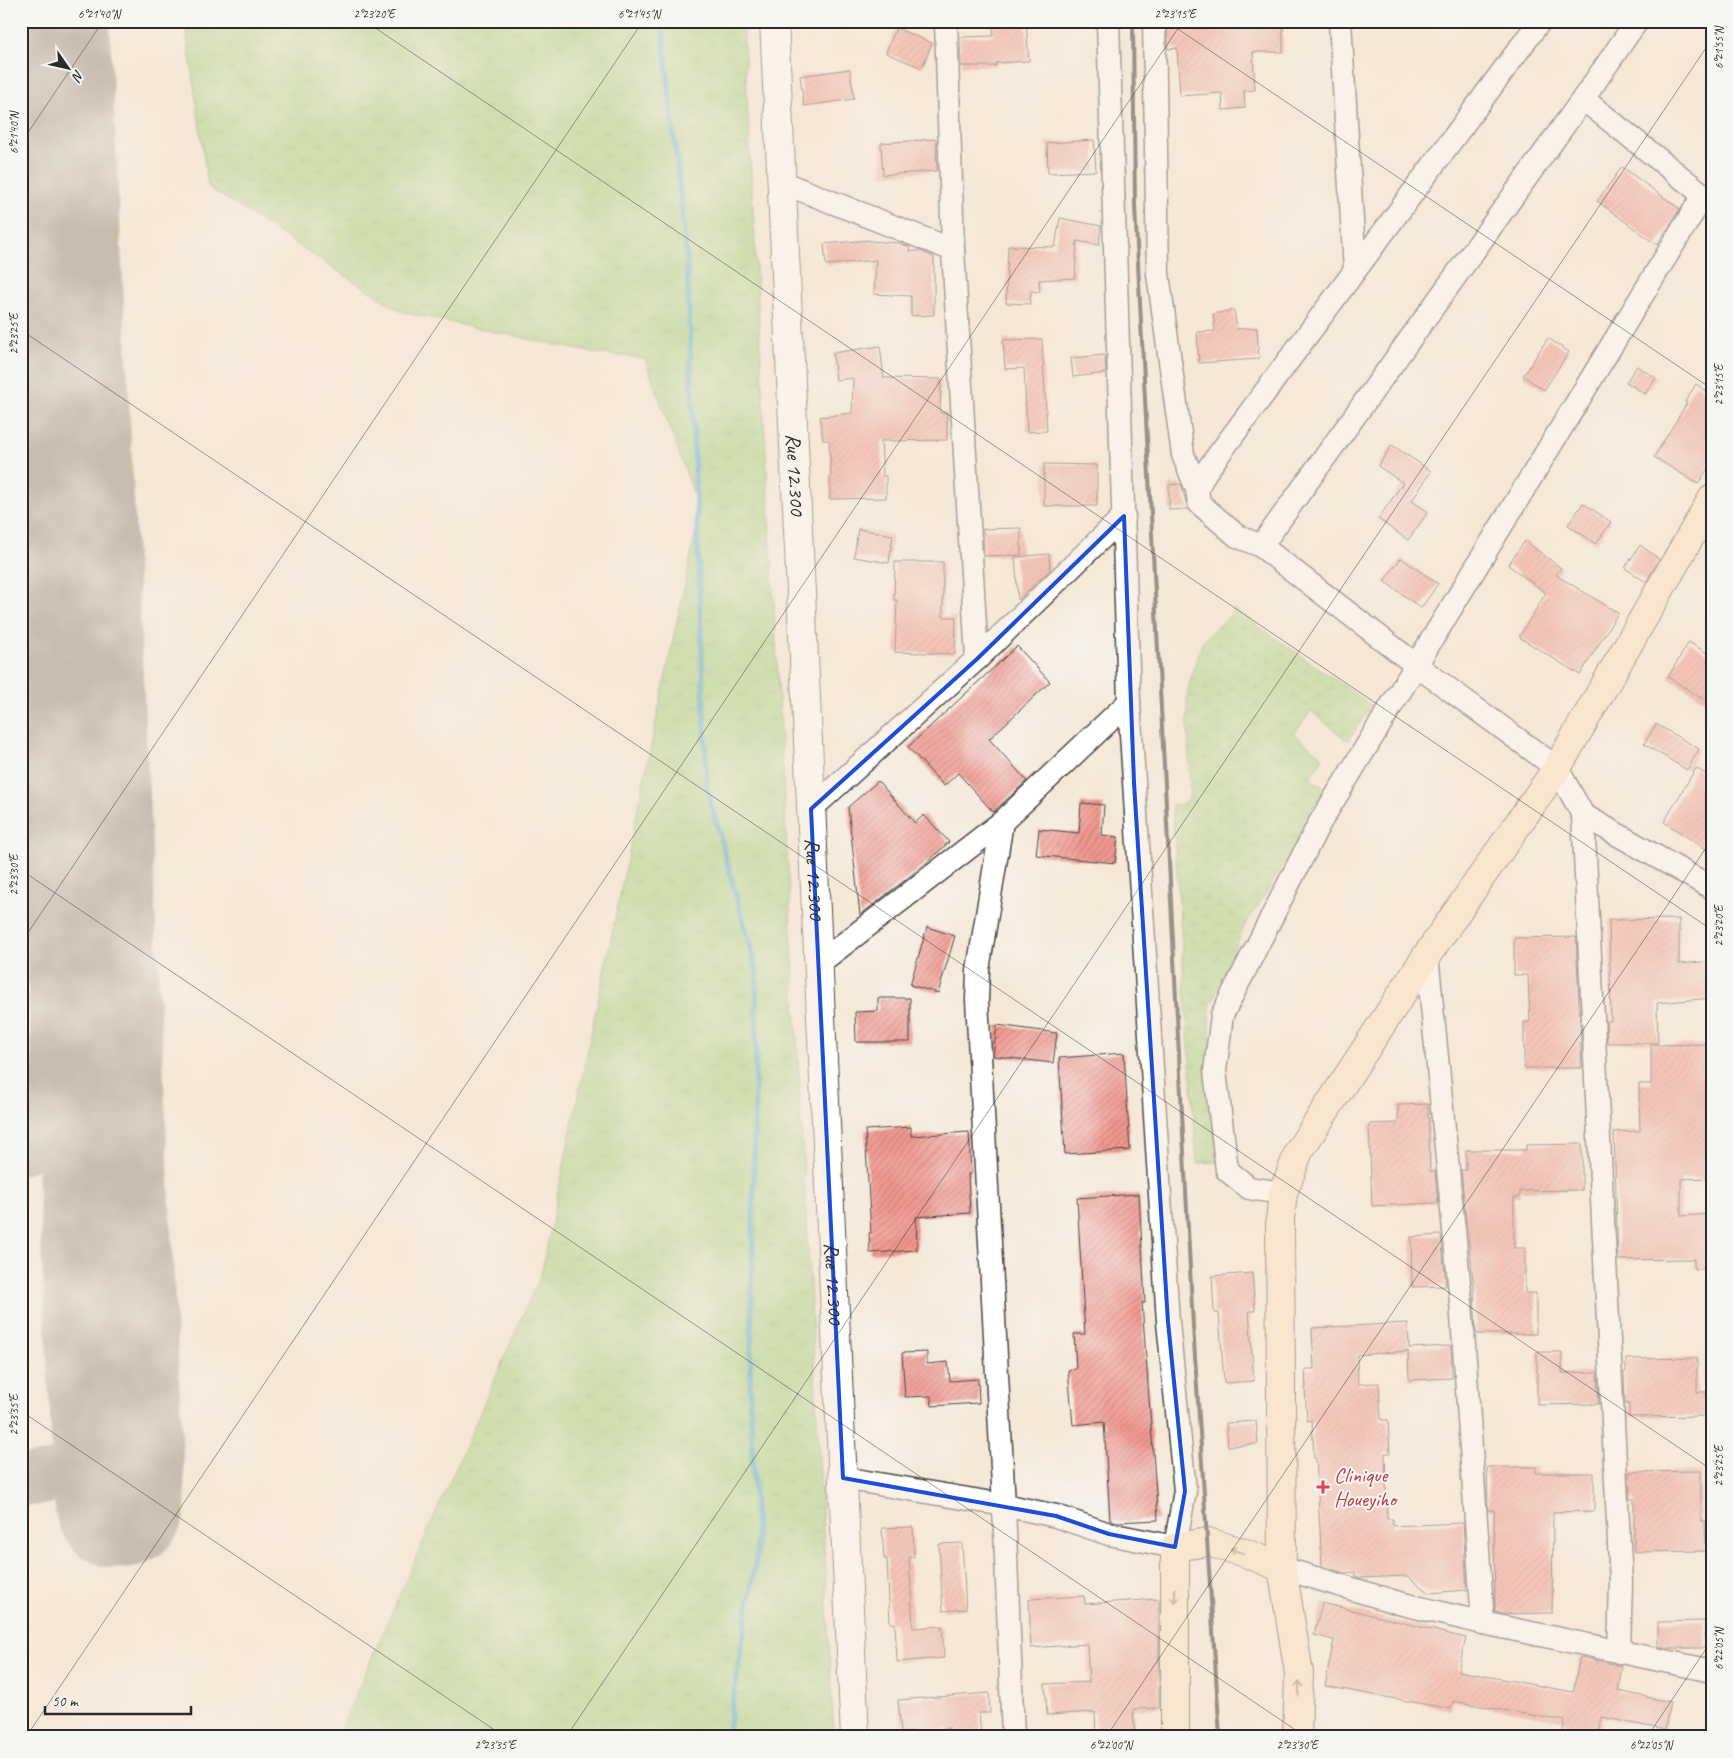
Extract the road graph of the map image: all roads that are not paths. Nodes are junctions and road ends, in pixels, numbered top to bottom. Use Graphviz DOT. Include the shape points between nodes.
graph roads {
  1 [pos="774,21"];
  2 [pos="946,21"];
  3 [pos="1108,21"];
  4 [pos="1154,21"];
  5 [pos="1340,21"];
  6 [pos="1540,21"];
  7 [pos="1637,21"];
  8 [pos="1583,99"];
  9 [pos="781,182"];
  10 [pos="1708,199"];
  11 [pos="953,250"];
  12 [pos="1355,270"];
  13 [pos="1197,489"];
  14 [pos="1712,499"];
  15 [pos="1124,516"];
  16 [pos="1261,546"];
  17 [pos="977,659"];
  18 [pos="1416,665"];
  19 [pos="1129,702"];
  20 [pos="1557,768"];
  21 [pos="811,809"];
  22 [pos="1583,815"];
  23 [pos="1002,822"];
  24 [pos="1710,884"];
  25 [pos="1427,955"];
  26 [pos="818,964"];
  27 [pos="1283,1193"];
  28 [pos="843,1478"];
  29 [pos="1004,1505"];
  30 [pos="1176,1547"];
  31 [pos="1282,1568"];
  32 [pos="1483,1624"];
  33 [pos="1619,1652"];
  34 [pos="1712,1671"];
  35 [pos="855,1737"];
  36 [pos="1014,1737"];
  37 [pos="1175,1737"];
  38 [pos="1297,1737"];
  1 -- 9 [label="street, Rue 12.300"];
  2 -- 11 [label="street"];
  3 -- 15 [label="street"];
  4 -- 13 [label="street" via="1158,274 1183,455"];
  5 -- 12 [label="street"];
  6 -- 12 [label="street"];
  7 -- 8 [label="street"];
  8 -- 10 [label="street"];
  8 -- 16 [label="street"];
  9 -- 11 [label="street"];
  9 -- 21 [label="street, Rue 12.300"];
  10 -- 18 [label="street"];
  11 -- 17 [label="street"];
  12 -- 13 [label="street" via="1205,473"];
  13 -- 16 [label="street" via="1199,503 1218,520 1237,536"];
  14 -- 20 [label="main road"];
  15 -- 17 [label="street"];
  15 -- 19 [label="street"];
  16 -- 18 [label="street"];
  17 -- 21 [label="street"];
  18 -- 20 [label="street"];
  18 -- 27 [label="street" via="1319,824 1222,1015 1215,1071 1227,1170 1249,1188"];
  19 -- 23 [label="street"];
  19 -- 30 [label="street" via="1168,1322 1185,1491"];
  20 -- 22 [label="street"];
  20 -- 25 [label="main road"];
  21 -- 26 [label="street, Rue 12.300"];
  22 -- 24 [label="street"];
  22 -- 33 [label="street" via="1621,1583"];
  23 -- 26 [label="street"];
  23 -- 29 [label="street" via="978,970 978,1000"];
  25 -- 27 [label="main road" via="1299,1151"];
  25 -- 32 [label="street" via="1461,1302"];
  26 -- 28 [label="street, Rue 12.300"];
  27 -- 31 [label="main road" via="1280,1220"];
  28 -- 29 [label="street"];
  28 -- 35 [label="street, Rue 12.300"];
  29 -- 30 [label="street" via="1056,1516 1109,1534"];
  29 -- 36 [label="street"];
  31 -- 30 [label="main road, one-way" via="1208,1542"];
  30 -- 37 [label="main road, one-way"];
  31 -- 32 [label="street"];
  38 -- 31 [label="main road, one-way" via="1299,1673"];
  32 -- 33 [label="street"];
  33 -- 34 [label="street"];
}
